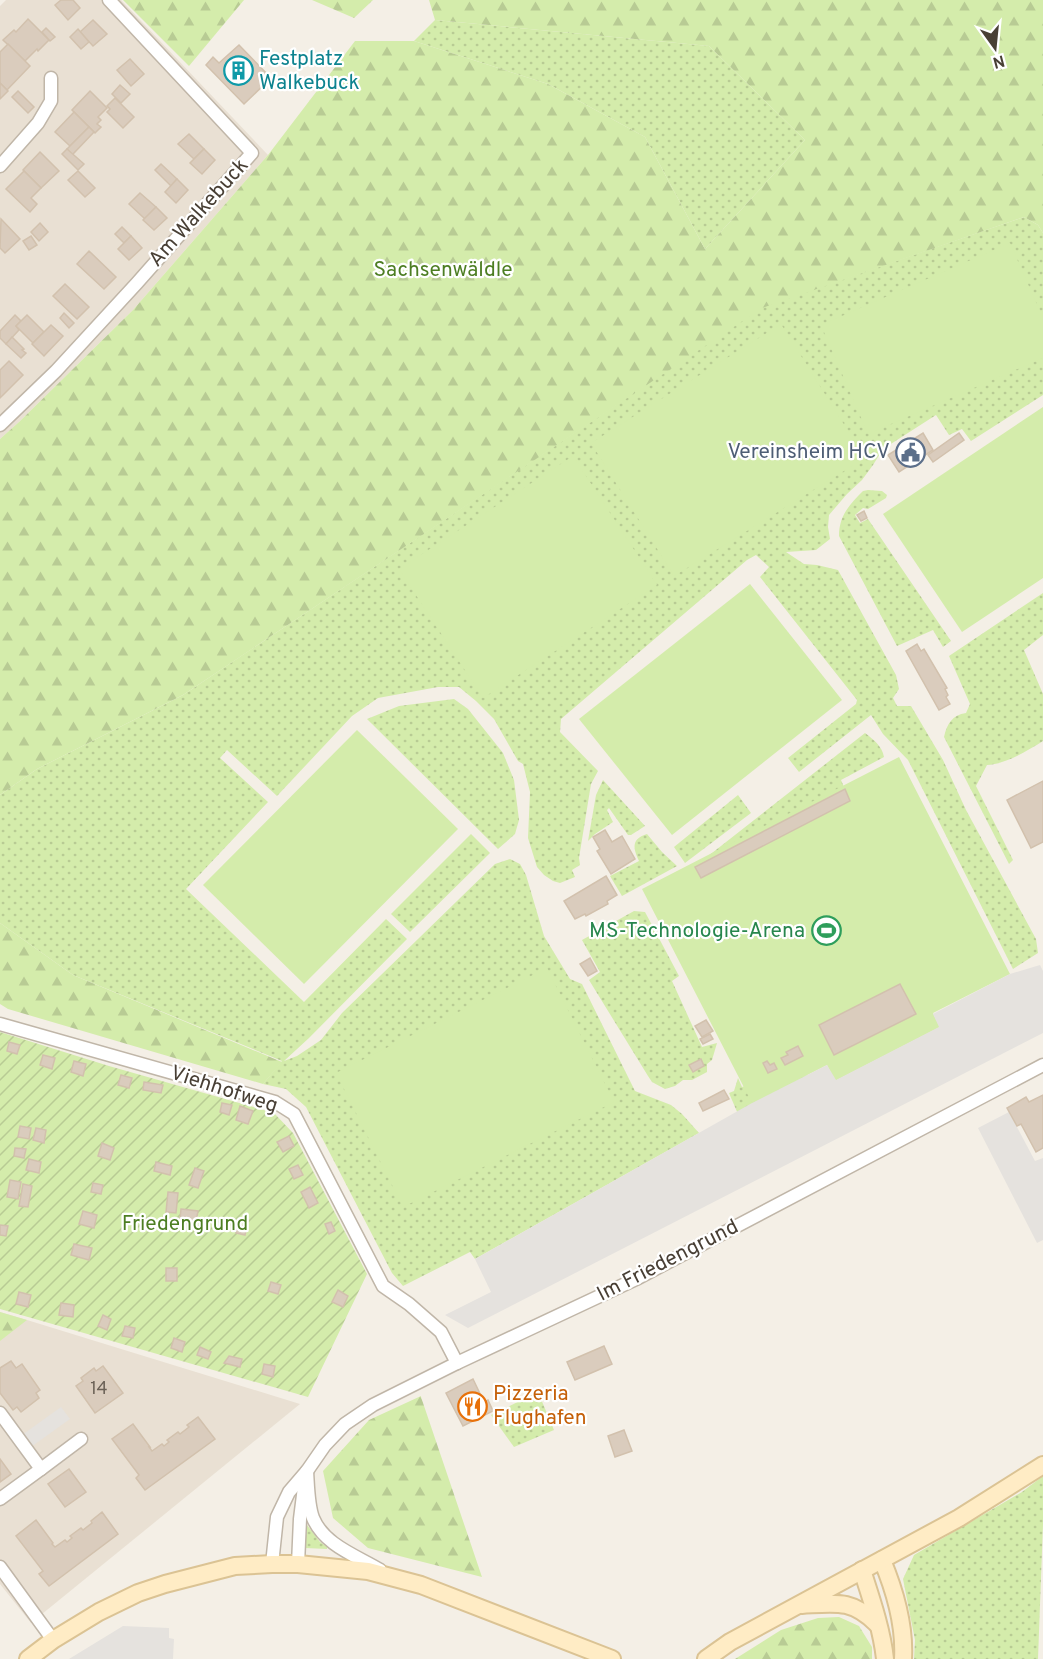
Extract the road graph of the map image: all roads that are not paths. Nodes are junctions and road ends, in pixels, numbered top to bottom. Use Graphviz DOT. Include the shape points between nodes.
graph roads {
  1 [pos="109,0"];
  2 [pos="51,78"];
  3 [pos="0,166"];
  4 [pos="0,425"];
  5 [pos="0,1024"];
  6 [pos="1043,1065"];
  7 [pos="457,1363"];
  8 [pos="0,1413"];
  9 [pos="81,1439"];
  10 [pos="1043,1465"];
  11 [pos="41,1469"];
  12 [pos="307,1471"];
  13 [pos="0,1499"];
  14 [pos="882,1560"];
  15 [pos="272,1564"];
  16 [pos="298,1564"];
  17 [pos="0,1567"];
  18 [pos="862,1569"];
  19 [pos="393,1577"];
  20 [pos="798,1605"];
  21 [pos="877,1624"];
  22 [pos="53,1640"];
  23 [pos="28,1659"];
  24 [pos="612,1659"];
  25 [pos="706,1659"];
  26 [pos="885,1659"];
  27 [pos="903,1659"];
  1 -- 4 [label="street, Am Walkebuck" via="252,153 71,355"];
  2 -- 3 [label="street" via="51,101 38,123"];
  5 -- 7 [label="street, Viehhofweg" via="275,1102 294,1114 383,1286 441,1332"];
  6 -- 7 [label="street, Im Friedengrund" via="636,1278"];
  7 -- 12 [label="street, Im Friedengrund" via="373,1405 345,1424"];
  8 -- 11 [label="street"];
  9 -- 11 [label="street"];
  10 -- 14 [label="street"];
  11 -- 13 [label="street"];
  12 -- 15 [label="street, Im Friedengrund" via="289,1492 277,1517"];
  12 -- 16 [label="street, Im Friedengrund"];
  12 -- 19 [label="street" via="313,1518 325,1537"];
  14 -- 18 [label="street"];
  14 -- 27 [label="street" via="901,1619"];
  15 -- 16 [label="street"];
  15 -- 22 [label="street" via="235,1566 138,1593"];
  16 -- 19 [label="street"];
  17 -- 22 [label="street"];
  18 -- 20 [label="street"];
  18 -- 21 [label="street"];
  19 -- 24 [label="street"];
  20 -- 21 [label="street" via="851,1606 865,1612"];
  20 -- 25 [label="street"];
  21 -- 26 [label="street"];
  22 -- 23 [label="street"];
}
